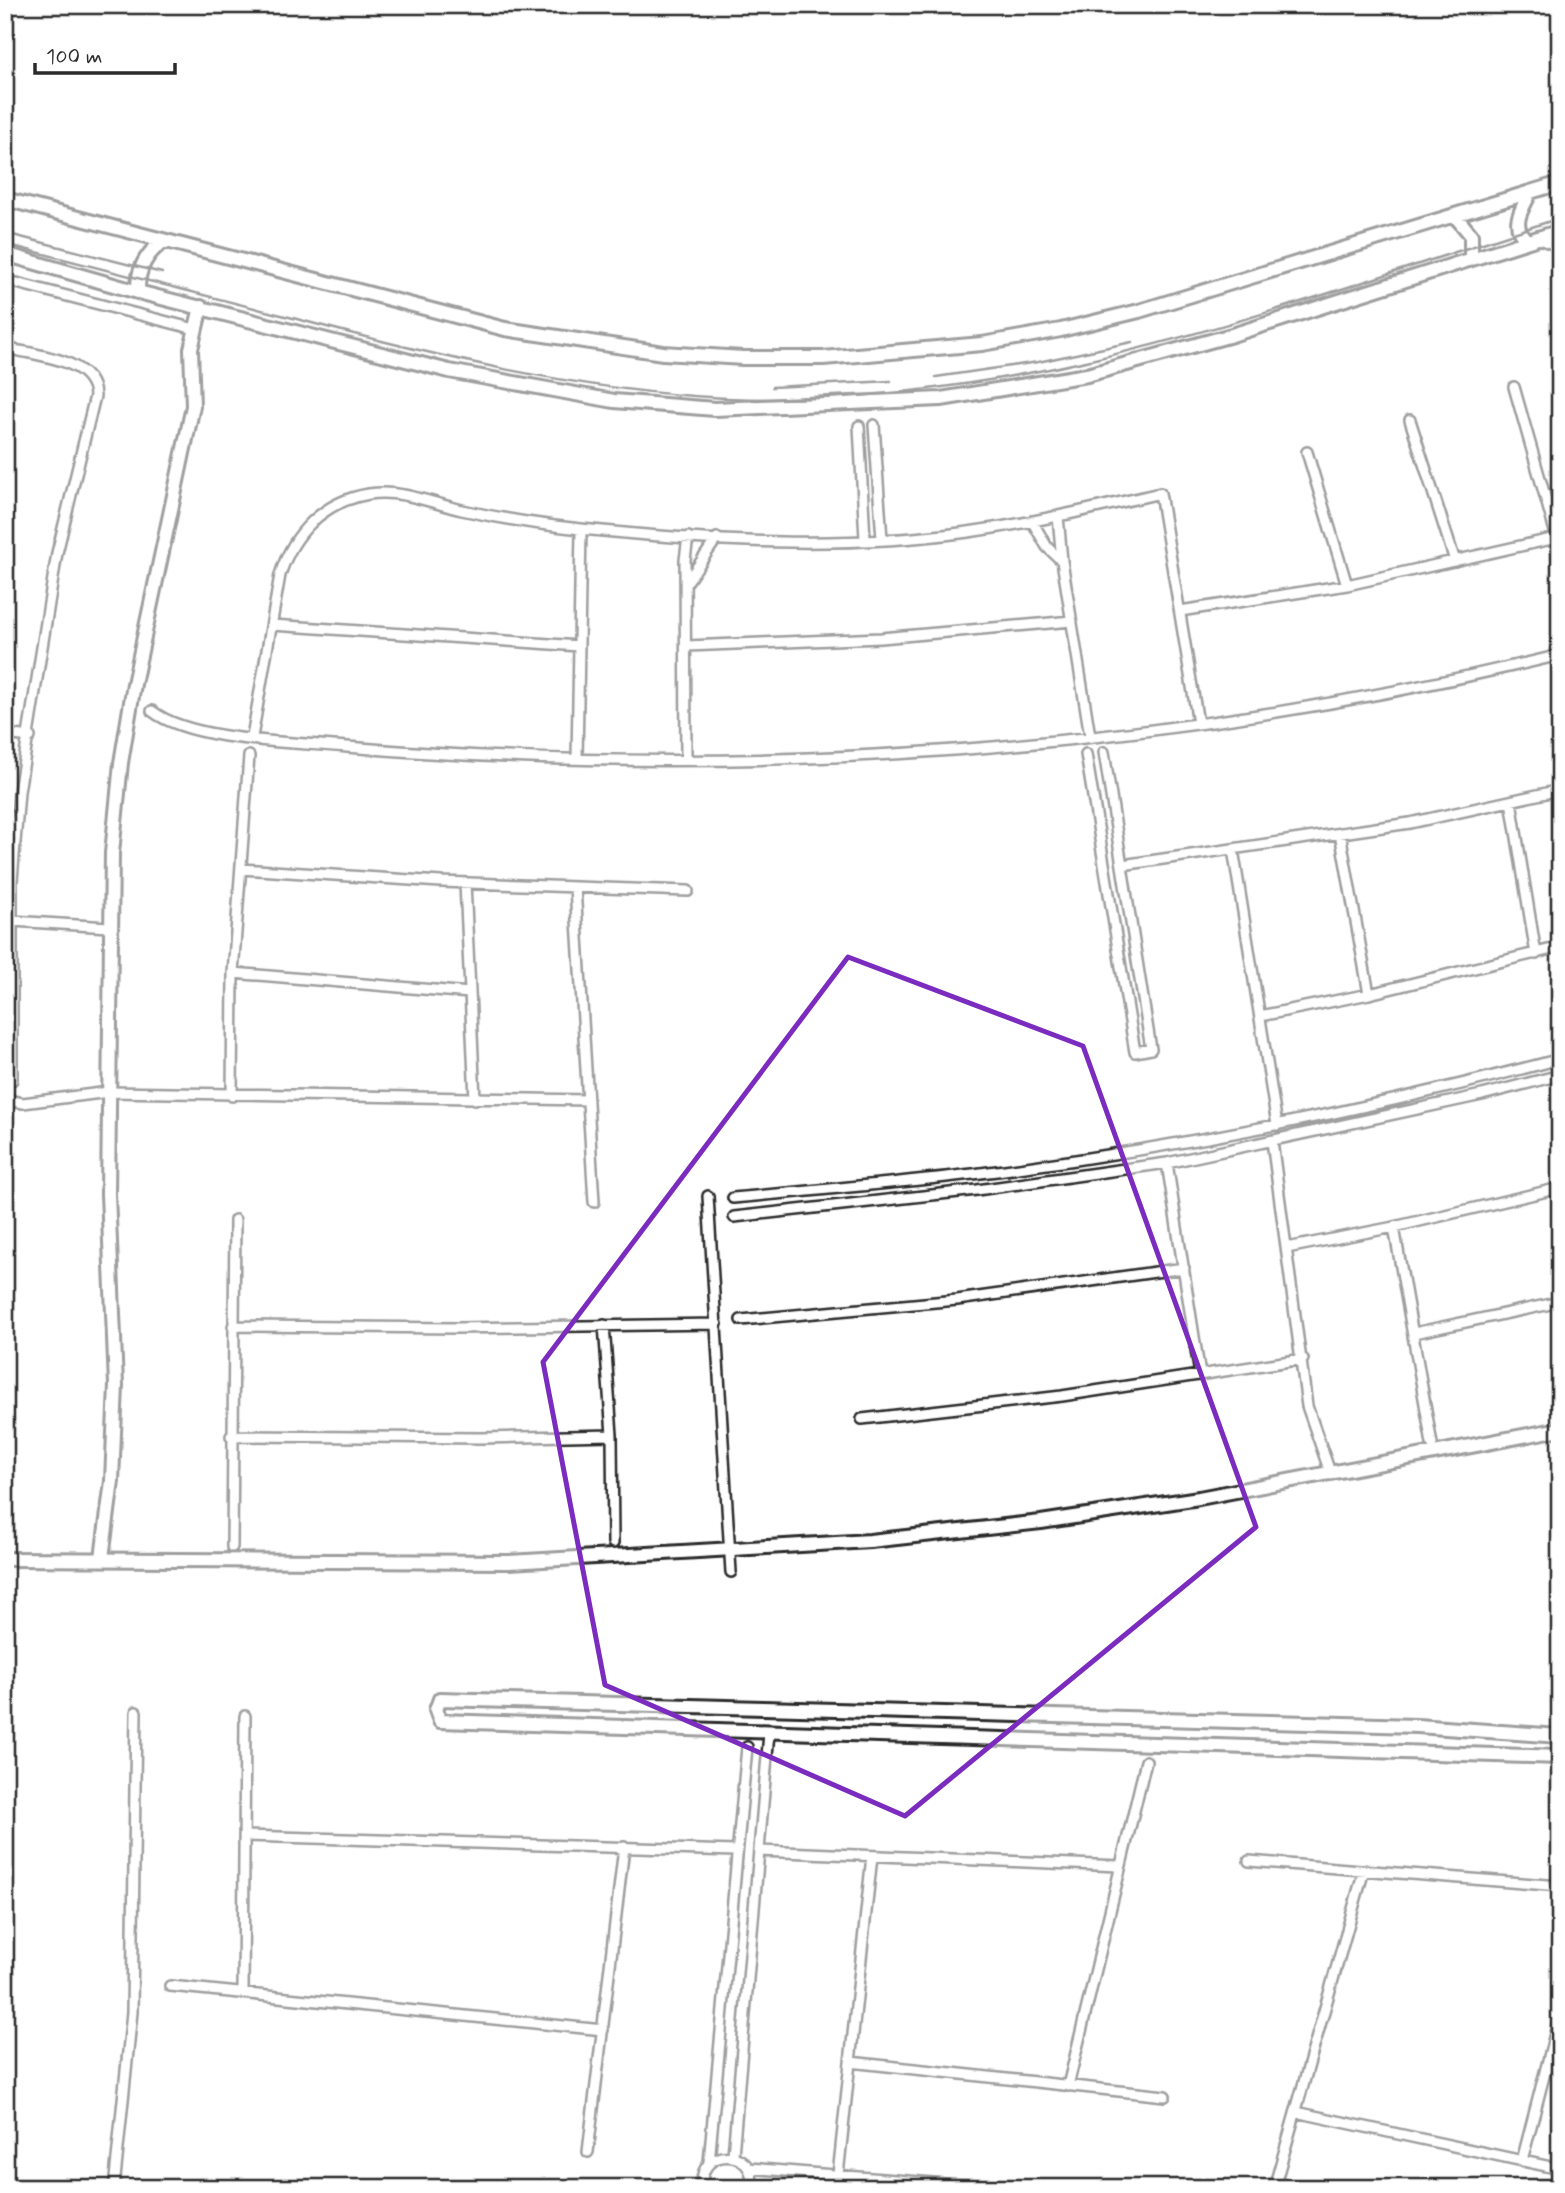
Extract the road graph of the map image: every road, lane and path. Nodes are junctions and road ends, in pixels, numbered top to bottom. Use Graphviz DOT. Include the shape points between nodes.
graph roads {
  1 [pos="1560,184"];
  2 [pos="1530,193"];
  3 [pos="5,199"];
  4 [pos="1456,217"];
  5 [pos="1560,231"];
  6 [pos="1532,240"];
  7 [pos="164,241"];
  8 [pos="1560,247"];
  9 [pos="5,254"];
  10 [pos="1471,259"];
  11 [pos="5,280"];
  12 [pos="138,292"];
  13 [pos="201,307"];
  14 [pos="195,330"];
  15 [pos="5,348"];
  16 [pos="1514,387"];
  17 [pos="1410,420"];
  18 [pos="874,425"];
  19 [pos="859,426"];
  20 [pos="1307,452"];
  21 [pos="1058,516"];
  22 [pos="1032,521"];
  23 [pos="581,529"];
  24 [pos="688,537"];
  25 [pos="718,538"];
  26 [pos="1556,538"];
  27 [pos="882,539"];
  28 [pos="865,540"];
  29 [pos="1560,549"];
  30 [pos="1062,561"];
  31 [pos="1455,561"];
  32 [pos="687,582"];
  33 [pos="1347,585"];
  34 [pos="1180,611"];
  35 [pos="1072,621"];
  36 [pos="272,625"];
  37 [pos="579,646"];
  38 [pos="687,646"];
  39 [pos="1560,655"];
  40 [pos="152,711"];
  41 [pos="1198,723"];
  42 [pos="5,734"];
  43 [pos="1090,736"];
  44 [pos="30,737"];
  45 [pos="252,737"];
  46 [pos="1104,752"];
  47 [pos="1086,754"];
  48 [pos="249,756"];
  49 [pos="577,759"];
  50 [pos="686,760"];
  51 [pos="1560,790"];
  52 [pos="1511,801"];
  53 [pos="1113,806"];
  54 [pos="1096,809"];
  55 [pos="1340,833"];
  56 [pos="1234,849"];
  57 [pos="1122,865"];
  58 [pos="240,869"];
  59 [pos="465,883"];
  60 [pos="575,887"];
  61 [pos="688,891"];
  62 [pos="12,921"];
  63 [pos="109,927"];
  64 [pos="1560,947"];
  65 [pos="1536,954"];
  66 [pos="233,973"];
  67 [pos="470,993"];
  68 [pos="1369,994"];
  69 [pos="1260,1016"];
  70 [pos="1560,1059"];
  71 [pos="1560,1075"];
  72 [pos="12,1080"];
  73 [pos="5,1093"];
  74 [pos="109,1093"];
  75 [pos="232,1096"];
  76 [pos="475,1099"];
  77 [pos="588,1100"];
  78 [pos="1277,1125"];
  79 [pos="1272,1141"];
  80 [pos="1167,1163"];
  81 [pos="1560,1188"];
  82 [pos="784,1193"];
  83 [pos="708,1196"];
  84 [pos="733,1198"];
  85 [pos="594,1202"];
  86 [pos="785,1211"];
  87 [pos="734,1217"];
  88 [pos="235,1220"];
  89 [pos="1394,1227"];
  90 [pos="1287,1248"];
  91 [pos="1184,1268"];
  92 [pos="1560,1302"];
  93 [pos="741,1320"];
  94 [pos="716,1324"];
  95 [pos="604,1325"];
  96 [pos="233,1326"];
  97 [pos="1414,1333"];
  98 [pos="1303,1359"];
  99 [pos="1200,1375"];
  100 [pos="862,1419"];
  101 [pos="1560,1429"];
  102 [pos="612,1435"];
  103 [pos="231,1436"];
  104 [pos="1432,1444"];
  105 [pos="1331,1475"];
  106 [pos="613,1543"];
  107 [pos="232,1547"];
  108 [pos="731,1551"];
  109 [pos="102,1558"];
  110 [pos="5,1559"];
  111 [pos="731,1572"];
  112 [pos="879,1712"];
  113 [pos="136,1713"];
  114 [pos="245,1716"];
  115 [pos="1454,1728"];
  116 [pos="1481,1730"];
  117 [pos="769,1732"];
  118 [pos="1560,1735"];
  119 [pos="879,1736"];
  120 [pos="747,1746"];
  121 [pos="1455,1753"];
  122 [pos="1476,1753"];
  123 [pos="1560,1757"];
  124 [pos="1146,1761"];
  125 [pos="246,1836"];
  126 [pos="624,1847"];
  127 [pos="735,1851"];
  128 [pos="759,1851"];
  129 [pos="872,1856"];
  130 [pos="1249,1861"];
  131 [pos="1120,1866"];
  132 [pos="1364,1870"];
  133 [pos="1560,1886"];
  134 [pos="170,1986"];
  135 [pos="243,1993"];
  136 [pos="1560,2014"];
  137 [pos="603,2030"];
  138 [pos="850,2062"];
  139 [pos="1068,2086"];
  140 [pos="1165,2096"];
  141 [pos="1296,2112"];
  142 [pos="589,2152"];
  143 [pos="733,2155"];
  144 [pos="1522,2161"];
  145 [pos="709,2162"];
  146 [pos="749,2168"];
  147 [pos="1560,2169"];
  148 [pos="838,2175"];
  149 [pos="702,2187"];
  150 [pos="114,2188"];
  151 [pos="751,2188"];
  152 [pos="995,2188"];
  153 [pos="1274,2188"];
  1 -- 2 [label="main road"];
  2 -- 4 [label="main road"];
  2 -- 6 [label="main road" via="1517,219 1518,231"];
  3 -- 7 [label="main road"];
  4 -- 7 [label="main road" via="1061,330 903,354 823,358 743,358 583,343 505,329"];
  4 -- 10 [label="main road" via="1471,235"];
  5 -- 6 [label="main road"];
  6 -- 8 [label="street"];
  6 -- 10 [label="main road"];
  7 -- 12 [label="main road" via="142,266"];
  9 -- 12 [label="main road"];
  10 -- 13 [label="main road" via="1232,335 1087,375 942,399 792,408 715,409 614,401 449,371"];
  11 -- 14 [label="street"];
  12 -- 13 [label="main road"];
  13 -- 14 [label="main road"];
  14 -- 63 [label="main road" via="193,406 121,764"];
  15 -- 44 [label="street" via="77,367 91,378 95,390 57,553"];
  16 -- 26 [label="street"];
  17 -- 31 [label="street"];
  18 -- 27 [label="street"];
  19 -- 28 [label="street"];
  20 -- 33 [label="street"];
  21 -- 22 [label="street"];
  21 -- 30 [label="street"];
  21 -- 34 [label="street" via="1160,493"];
  22 -- 27 [label="street"];
  22 -- 30 [label="street" via="1041,539"];
  23 -- 24 [label="street"];
  23 -- 36 [label="street" via="488,515 397,494 349,499 318,516 294,542 280,575"];
  23 -- 37 [label="street"];
  24 -- 25 [label="street"];
  24 -- 32 [label="street"];
  25 -- 28 [label="street"];
  25 -- 32 [label="street"];
  26 -- 29 [label="street"];
  26 -- 31 [label="street"];
  27 -- 28 [label="street"];
  30 -- 35 [label="street"];
  31 -- 33 [label="street"];
  32 -- 38 [label="street"];
  33 -- 34 [label="street"];
  34 -- 41 [label="street"];
  35 -- 38 [label="street" via="881,638"];
  35 -- 43 [label="street"];
  36 -- 37 [label="street"];
  36 -- 45 [label="street"];
  37 -- 49 [label="street"];
  38 -- 50 [label="street"];
  39 -- 41 [label="street" via="1346,701"];
  40 -- 45 [label="street" via="194,730"];
  41 -- 43 [label="street"];
  42 -- 44 [label="street"];
  43 -- 50 [label="street" via="874,754"];
  44 -- 62 [label="street" via="16,821"];
  45 -- 49 [label="street" via="438,754"];
  46 -- 53 [label="street"];
  47 -- 54 [label="street"];
  48 -- 58 [label="street"];
  49 -- 50 [label="street"];
  51 -- 52 [label="street"];
  52 -- 55 [label="street"];
  52 -- 65 [label="street"];
  53 -- 54 [label="street"];
  53 -- 57 [label="street"];
  54 -- 57 [label="street" via="1135,1052 1151,1049"];
  55 -- 56 [label="street"];
  55 -- 68 [label="street"];
  56 -- 57 [label="street"];
  56 -- 69 [label="street"];
  58 -- 59 [label="street"];
  58 -- 66 [label="street"];
  59 -- 60 [label="street"];
  59 -- 67 [label="street"];
  60 -- 61 [label="street"];
  60 -- 77 [label="street"];
  62 -- 63 [label="street"];
  62 -- 72 [label="street"];
  63 -- 74 [label="main road"];
  64 -- 65 [label="street"];
  65 -- 68 [label="street"];
  66 -- 67 [label="street"];
  66 -- 75 [label="street"];
  67 -- 76 [label="street"];
  68 -- 69 [label="street"];
  69 -- 78 [label="street"];
  70 -- 78 [label="street"];
  71 -- 79 [label="street"];
  73 -- 74 [label="street" via="12,1101 23,1103"];
  74 -- 75 [label="street"];
  74 -- 109 [label="main road" via="108,1233 116,1385"];
  75 -- 76 [label="street"];
  76 -- 77 [label="street"];
  77 -- 85 [label="street"];
  78 -- 82 [label="street" via="1000,1171"];
  79 -- 80 [label="street"];
  79 -- 90 [label="street"];
  80 -- 86 [label="street"];
  80 -- 91 [label="street"];
  81 -- 89 [label="street"];
  82 -- 84 [label="street"];
  82 -- 86 [label="street"];
  83 -- 94 [label="street"];
  86 -- 87 [label="street"];
  88 -- 96 [label="street"];
  89 -- 90 [label="street"];
  89 -- 97 [label="street"];
  90 -- 98 [label="street"];
  91 -- 93 [label="street" via="957,1300"];
  91 -- 99 [label="street"];
  92 -- 97 [label="street"];
  94 -- 95 [label="street"];
  94 -- 108 [label="street"];
  95 -- 96 [label="street"];
  95 -- 102 [label="street"];
  96 -- 103 [label="street"];
  97 -- 104 [label="street"];
  98 -- 99 [label="street"];
  98 -- 105 [label="street" via="1309,1416"];
  99 -- 100 [label="street"];
  101 -- 105 [label="main road"];
  102 -- 103 [label="street"];
  102 -- 106 [label="street"];
  103 -- 107 [label="street"];
  105 -- 108 [label="main road" via="993,1529"];
  108 -- 109 [label="main road" via="482,1562"];
  108 -- 111 [label="street"];
  109 -- 110 [label="main road"];
  112 -- 115 [label="main road"];
  112 -- 117 [label="main road" via="440,1699 436,1710 440,1721"];
  112 -- 119 [label="main road" via="875,1724"];
  113 -- 150 [label="street" via="132,2012"];
  114 -- 125 [label="street"];
  115 -- 116 [label="main road"];
  115 -- 121 [label="main road" via="1460,1740"];
  116 -- 118 [label="main road"];
  116 -- 122 [label="main road" via="1472,1738"];
  117 -- 119 [label="main road"];
  117 -- 128 [label="street"];
  119 -- 121 [label="main road"];
  120 -- 127 [label="street"];
  121 -- 122 [label="main road"];
  122 -- 123 [label="main road"];
  124 -- 131 [label="street"];
  125 -- 126 [label="street"];
  125 -- 135 [label="street"];
  126 -- 127 [label="street"];
  126 -- 137 [label="street"];
  127 -- 145 [label="street"];
  128 -- 129 [label="street"];
  128 -- 143 [label="street"];
  129 -- 131 [label="street"];
  129 -- 138 [label="street"];
  130 -- 132 [label="street"];
  131 -- 139 [label="street"];
  132 -- 133 [label="street"];
  132 -- 141 [label="street"];
  134 -- 135 [label="street"];
  135 -- 137 [label="street"];
  136 -- 144 [label="street"];
  137 -- 142 [label="street"];
  138 -- 139 [label="street"];
  138 -- 148 [label="street"];
  139 -- 140 [label="street"];
  141 -- 144 [label="street"];
  141 -- 153 [label="street"];
  143 -- 145 [label="street"];
  143 -- 146 [label="street"];
  144 -- 147 [label="street"];
  145 -- 149 [label="street"];
  146 -- 148 [label="street"];
  146 -- 151 [label="street"];
  148 -- 152 [label="street"];
}
